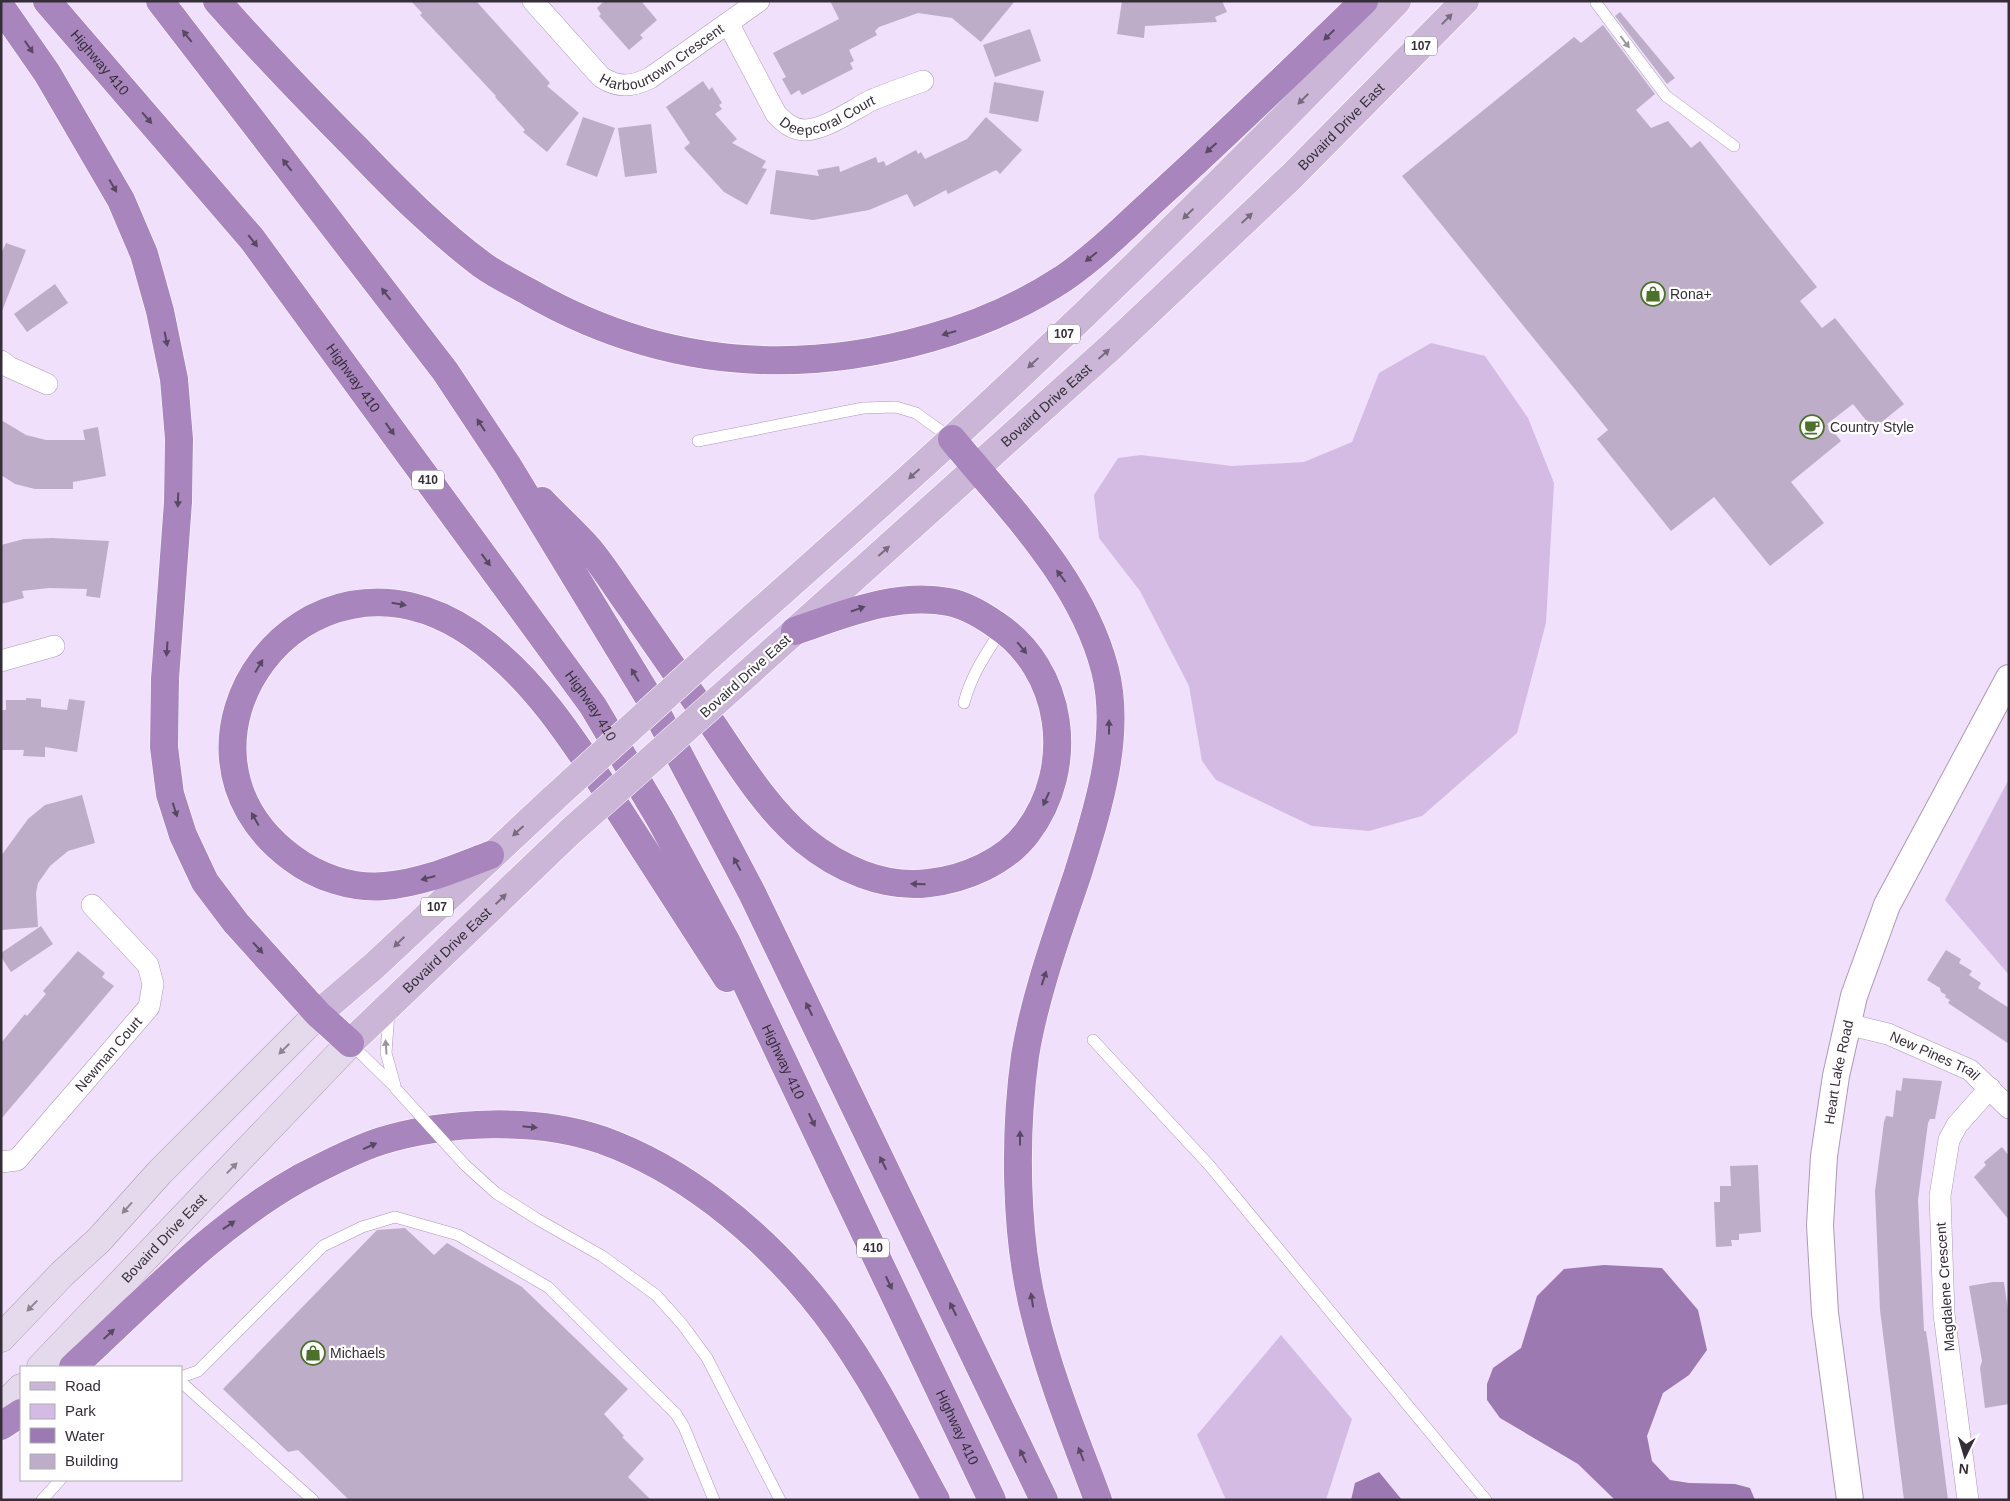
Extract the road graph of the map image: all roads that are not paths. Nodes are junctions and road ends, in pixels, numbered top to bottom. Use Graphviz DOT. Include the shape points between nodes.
graph roads {
  1 [pos="47,1"];
  2 [pos="160,1"];
  3 [pos="217,1"];
  4 [pos="533,1"];
  5 [pos="759,1"];
  6 [pos="1364,1"];
  7 [pos="1397,1"];
  8 [pos="1464,1"];
  9 [pos="1596,4"];
  10 [pos="1,7"];
  11 [pos="728,23"];
  12 [pos="923,81"];
  13 [pos="1734,146"];
  14 [pos="1,361"];
  15 [pos="47,384"];
  16 [pos="952,439"];
  17 [pos="698,441"];
  18 [pos="508,466"];
  19 [pos="976,468"];
  20 [pos="1002,628"];
  21 [pos="795,630"];
  22 [pos="54,646"];
  23 [pos="1,661"];
  24 [pos="2009,678"];
  25 [pos="964,703"];
  26 [pos="490,855"];
  27 [pos="92,906"];
  28 [pos="753,997"];
  29 [pos="390,1005"];
  30 [pos="318,1014"];
  31 [pos="1847,1024"];
  32 [pos="1093,1040"];
  33 [pos="350,1043"];
  34 [pos="396,1088"];
  35 [pos="1990,1088"];
  36 [pos="2009,1108"];
  37 [pos="1,1162"];
  38 [pos="1,1338"];
  39 [pos="43,1366"];
  40 [pos="74,1366"];
  41 [pos="182,1377"];
  42 [pos="182,1383"];
  43 [pos="20,1389"];
  44 [pos="1,1409"];
  45 [pos="20,1414"];
  46 [pos="1,1426"];
  47 [pos="59,1481"];
  48 [pos="42,1500"];
  49 [pos="312,1500"];
  50 [pos="714,1500"];
  51 [pos="780,1500"];
  52 [pos="936,1500"];
  53 [pos="992,1500"];
  54 [pos="1044,1500"];
  55 [pos="1098,1500"];
  56 [pos="1486,1500"];
  57 [pos="1850,1500"];
  58 [pos="1968,1500"];
  1 -- 28 [label="highway, Highway 410 / 410, one-way" via="252,239 593,706 660,819"];
  18 -- 2 [label="highway, one-way" via="445,371"];
  6 -- 3 [label="highway, one-way" via="1219,141 1066,277 966,328 867,354 777,362 692,354 649,344 562,311 483,266 419,213"];
  4 -- 11 [label="street, Harbourtown Crescent" via="601,77 621,86 636,85 650,78"];
  5 -- 11 [label="street, Harbourtown Crescent"];
  7 -- 16 [label="main road, 107, one-way" via="1196,206"];
  19 -- 8 [label="main road, Bovaird Drive East / 107, one-way" via="1112,346 1284,184"];
  9 -- 13 [label="lane, one-way" via="1666,96"];
  10 -- 30 [label="highway, one-way" via="47,73 121,200 144,254 160,311 174,379 179,439 178,502 165,679 164,748 170,794 183,835 205,882 236,923"];
  11 -- 12 [label="street, Deepcoral Court" via="776,114 796,129 822,126 873,100"];
  14 -- 15 [label="street" via="9,368"];
  16 -- 17 [label="lane" via="916,413 896,407 863,408"];
  16 -- 19 [label="highway"];
  16 -- 26 [label="main road, 107, one-way, bridge"];
  20 -- 18 [label="highway, one-way" via="1032,660 1044,682 1058,725 1058,753 1052,785 1039,815 1026,835 1007,852 975,872 957,878 927,884 894,883 860,874 828,858 803,839 763,796 590,550"];
  54 -- 18 [label="highway, one-way" via="752,893 649,698"];
  21 -- 19 [label="main road, Bovaird Drive East / 107, one-way"];
  55 -- 19 [label="highway, one-way" via="1068,1420 1034,1311 1019,1220 1025,1056 1040,992 1106,776 1110,732 1106,671 1071,588"];
  21 -- 20 [label="highway, one-way" via="869,606 915,599 951,602"];
  20 -- 25 [label="lane" via="978,665"];
  29 -- 21 [label="main road, Bovaird Drive East / 107, one-way, bridge" via="571,832"];
  22 -- 23 [label="street"];
  24 -- 31 [label="street, Heart Lake Road" via="1887,906"];
  26 -- 28 [label="highway, one-way" via="405,884 364,886 326,877 304,867 266,835 235,775 233,737 246,688 264,658 282,637 310,618 337,607 376,603 421,609 471,633 518,674 565,728 727,978"];
  26 -- 30 [label="main road, 107, one-way" via="374,966"];
  27 -- 37 [label="street, Newman Court" via="148,965 153,984 149,1007 17,1160"];
  28 -- 53 [label="highway, Highway 410 / 410, one-way"];
  29 -- 33 [label="main road, Bovaird Drive East / 107"];
  34 -- 29 [label="lane, one-way" via="385,1044"];
  30 -- 33 [label="highway"];
  30 -- 38 [label="main road, one-way"];
  31 -- 35 [label="street, New Pines Trail" via="1888,1034 1956,1063 1970,1070"];
  31 -- 57 [label="street, Heart Lake Road" via="1828,1122 1820,1225 1826,1312"];
  32 -- 56 [label="lane" via="1210,1166"];
  33 -- 34 [label="lane"];
  39 -- 33 [label="main road, Bovaird Drive East, one-way"];
  34 -- 51 [label="lane, bridge" via="465,1165 496,1193 602,1256 656,1295 707,1358"];
  35 -- 36 [label="street, New Pines Trail"];
  35 -- 58 [label="street, Magdalene Crescent" via="1962,1119 1949,1140 1940,1196 1944,1314"];
  40 -- 52 [label="highway, one-way" via="221,1231 300,1178 380,1142 434,1131 502,1124 555,1129 600,1140 677,1176 719,1206 772,1253 811,1294 849,1346"];
  41 -- 50 [label="lane" via="198,1371 323,1246 395,1217 458,1235 548,1287 676,1414"];
  42 -- 49 [label="lane"];
  43 -- 44 [label="main road"];
  45 -- 46 [label="highway"];
  47 -- 48 [label="lane"];
}
